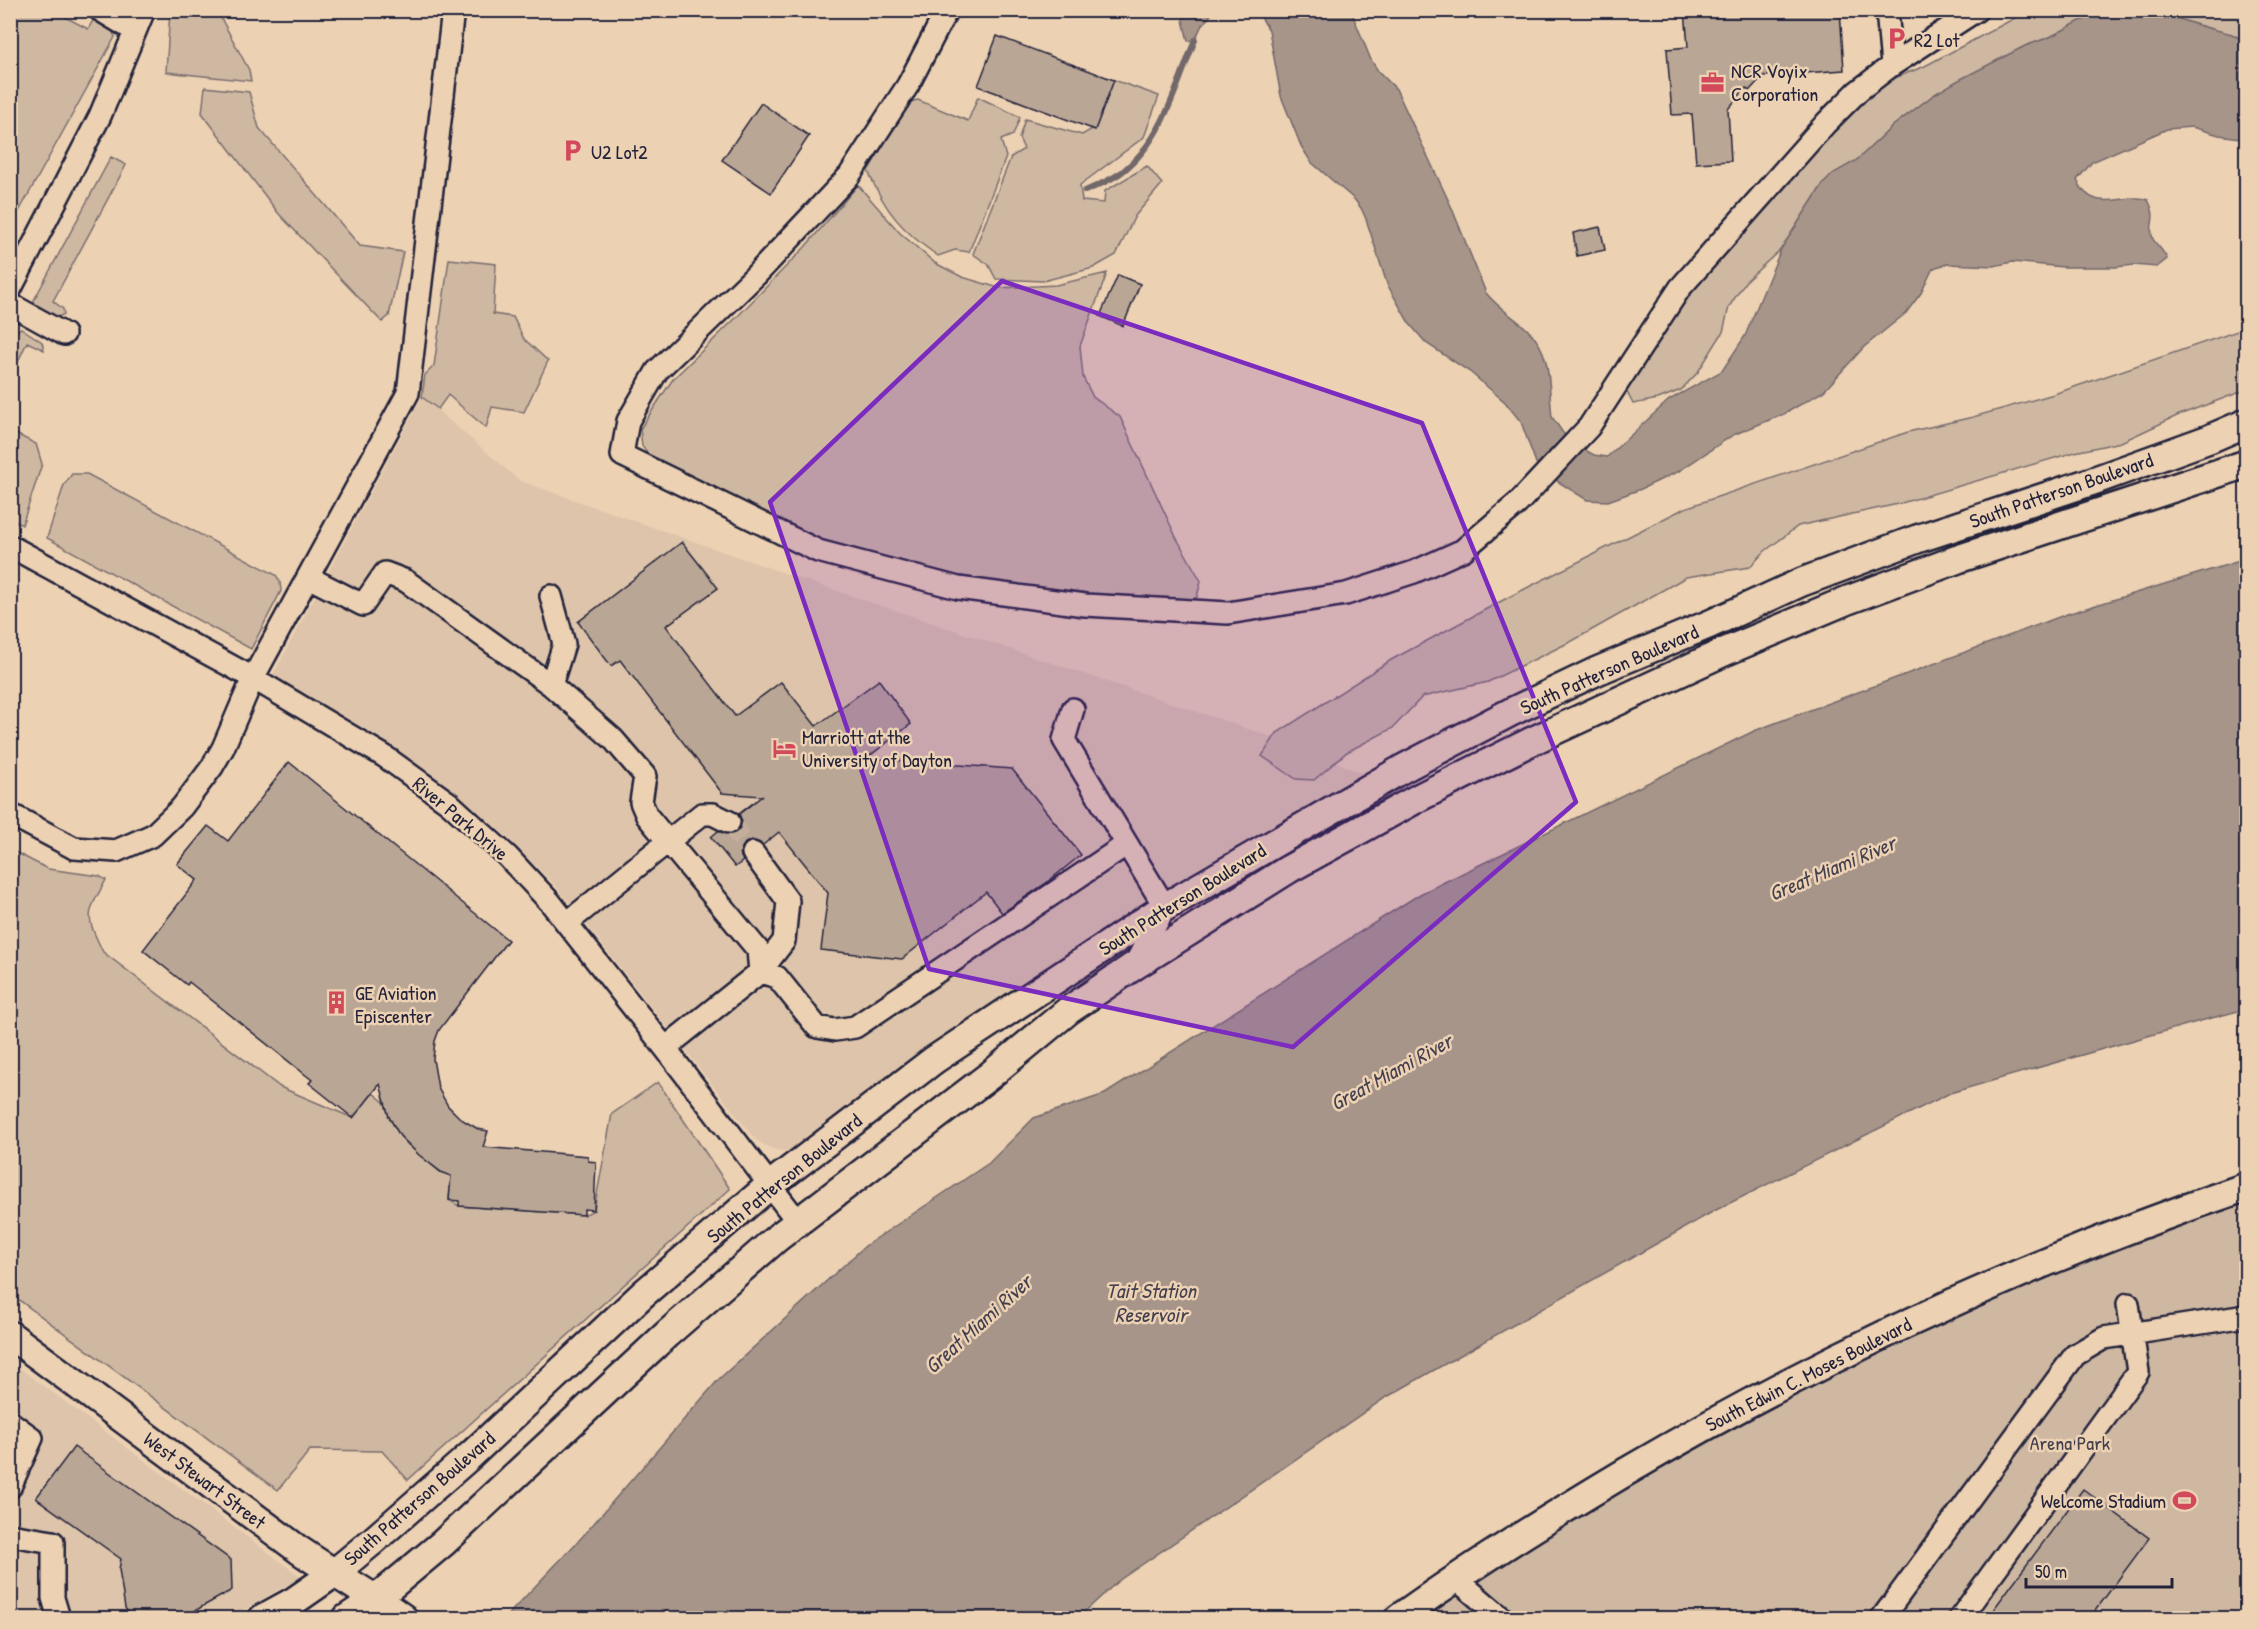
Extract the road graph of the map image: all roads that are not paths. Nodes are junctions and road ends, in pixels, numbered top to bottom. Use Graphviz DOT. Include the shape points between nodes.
graph roads {
  1 [pos="100,10"];
  2 [pos="144,10"];
  3 [pos="453,10"];
  4 [pos="947,10"];
  5 [pos="1887,10"];
  6 [pos="1977,10"];
  7 [pos="135,31"];
  8 [pos="1892,65"];
  9 [pos="10,290"];
  10 [pos="10,304"];
  11 [pos="64,334"];
  12 [pos="2247,423"];
  13 [pos="2247,464"];
  14 [pos="10,546"];
  15 [pos="308,577"];
  16 [pos="551,596"];
  17 [pos="253,678"];
  18 [pos="551,685"];
  19 [pos="1073,709"];
  20 [pos="10,814"];
  21 [pos="729,822"];
  22 [pos="668,842"];
  23 [pos="1127,844"];
  24 [pos="753,853"];
  25 [pos="1165,907"];
  26 [pos="567,923"];
  27 [pos="1134,966"];
  28 [pos="760,972"];
  29 [pos="665,1048"];
  30 [pos="769,1186"];
  31 [pos="2247,1187"];
  32 [pos="798,1222"];
  33 [pos="2128,1304"];
  34 [pos="2247,1316"];
  35 [pos="10,1335"];
  36 [pos="2131,1335"];
  37 [pos="10,1422"];
  38 [pos="10,1487"];
  39 [pos="10,1535"];
  40 [pos="333,1574"];
  41 [pos="1455,1578"];
  42 [pos="377,1598"];
  43 [pos="59,1618"];
  44 [pos="263,1618"];
  45 [pos="347,1618"];
  46 [pos="403,1618"];
  47 [pos="1398,1618"];
  48 [pos="1502,1618"];
  49 [pos="1882,1618"];
  50 [pos="1960,1618"];
  1 -- 7 [label="street"];
  2 -- 7 [label="street"];
  3 -- 15 [label="street" via="408,393"];
  4 -- 8 [label="street" via="908,85 849,176 756,275 657,371 628,421 622,455 818,551 958,588 1085,605 1228,613 1346,594 1414,572 1463,550 1518,503 1589,427 1680,288 1826,123"];
  5 -- 8 [label="street"];
  6 -- 8 [label="street"];
  7 -- 9 [label="street" via="100,116"];
  10 -- 11 [label="street"];
  12 -- 25 [label="main road, South Patterson Boulevard" via="1812,578 1597,671 1404,768"];
  13 -- 27 [label="main road, South Patterson Boulevard" via="1958,558 1724,652 1420,797 1289,869"];
  14 -- 17 [label="street, River Park Drive"];
  15 -- 17 [label="street"];
  15 -- 18 [label="street" via="363,605 385,573 406,581"];
  16 -- 18 [label="street" via="564,644"];
  17 -- 20 [label="street" via="212,767 182,807 153,835 116,851 74,848"];
  17 -- 26 [label="street, River Park Drive" via="384,756 438,794 507,856"];
  18 -- 22 [label="street" via="613,739 645,776 634,808 647,816"];
  19 -- 23 [label="street" via="1064,740"];
  21 -- 22 [label="street" via="702,814"];
  22 -- 26 [label="street"];
  22 -- 28 [label="street" via="758,950"];
  23 -- 25 [label="street"];
  23 -- 28 [label="street" via="855,1027 817,1027 777,977"];
  24 -- 28 [label="street" via="788,901 784,941"];
  25 -- 27 [label="street"];
  25 -- 30 [label="main road, South Patterson Boulevard" via="934,1060"];
  26 -- 29 [label="street, River Park Drive"];
  27 -- 32 [label="main road, South Patterson Boulevard" via="1069,1010"];
  28 -- 29 [label="street"];
  29 -- 30 [label="street, River Park Drive"];
  30 -- 32 [label="street, River Park Drive"];
  30 -- 40 [label="main road, South Patterson Boulevard" via="643,1294 471,1455"];
  31 -- 41 [label="main road, South Edwin C. Moses Boulevard" via="2058,1256 1933,1310 1697,1430"];
  32 -- 42 [label="main road, South Patterson Boulevard" via="667,1334 500,1491"];
  33 -- 36 [label="street"];
  34 -- 36 [label="street"];
  35 -- 40 [label="main road, West Stewart Street"];
  36 -- 49 [label="street" via="2104,1338 2075,1355"];
  36 -- 50 [label="street" via="2138,1372"];
  37 -- 38 [label="street" via="32,1438"];
  39 -- 43 [label="street" via="53,1542 52,1598"];
  40 -- 42 [label="main road, West Stewart Street"];
  40 -- 44 [label="main road, South Patterson Boulevard"];
  41 -- 47 [label="main road, South Edwin C. Moses Boulevard"];
  41 -- 48 [label="street"];
  42 -- 45 [label="main road, South Patterson Boulevard"];
  42 -- 46 [label="main road, West Stewart Street"];
}
